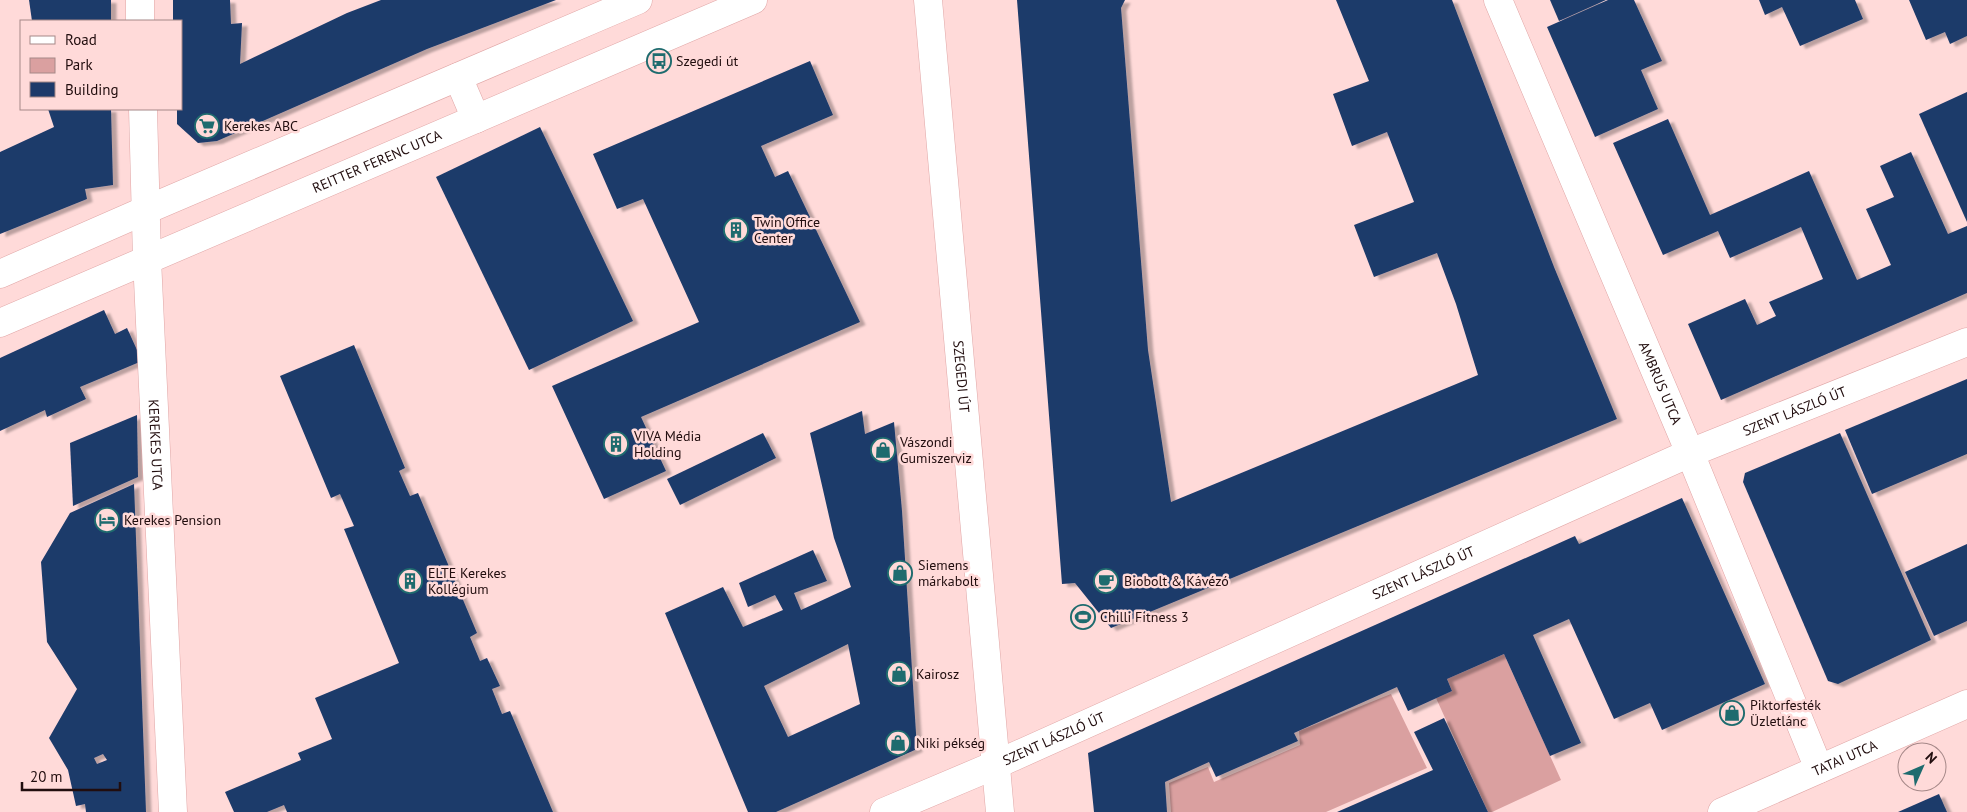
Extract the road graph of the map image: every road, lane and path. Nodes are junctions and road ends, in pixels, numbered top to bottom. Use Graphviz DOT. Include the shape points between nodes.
graph roads {
  1 [pos="140,0"];
  2 [pos="638,0"];
  3 [pos="754,0"];
  4 [pos="928,0"];
  5 [pos="1498,0"];
  6 [pos="140,20"];
  7 [pos="458,77"];
  8 [pos="143,110"];
  9 [pos="476,119"];
  10 [pos="146,210"];
  11 [pos="147,259"];
  12 [pos="0,274"];
  13 [pos="0,323"];
  14 [pos="1967,342"];
  15 [pos="1690,454"];
  16 [pos="1967,704"];
  17 [pos="995,764"];
  18 [pos="1819,769"];
  19 [pos="1753,806"];
  20 [pos="173,812"];
  21 [pos="884,812"];
  22 [pos="1000,812"];
  23 [pos="1722,812"];
  1 -- 6 [label="street"];
  2 -- 7 [label="street"];
  3 -- 9 [label="street, REITTER FERENC UTCA"];
  4 -- 17 [label="street, SZEGEDI ÚT"];
  5 -- 15 [label="street, AMBRUS UTCA"];
  7 -- 9 [label="street"];
  7 -- 10 [label="street"];
  8 -- 10 [label="street, KEREKES UTCA"];
  9 -- 11 [label="street, REITTER FERENC UTCA"];
  10 -- 11 [label="street, KEREKES UTCA"];
  10 -- 12 [label="street"];
  11 -- 13 [label="street, REITTER FERENC UTCA"];
  11 -- 20 [label="street, KEREKES UTCA"];
  14 -- 15 [label="street, SZENT LÁSZLÓ ÚT"];
  15 -- 17 [label="street, SZENT LÁSZLÓ ÚT"];
  15 -- 18 [label="street, AMBRUS UTCA"];
  16 -- 18 [label="street, TATAI UTCA"];
  17 -- 21 [label="street, SZENT LÁSZLÓ ÚT"];
  17 -- 22 [label="street, SZEGEDI ÚT"];
  18 -- 19 [label="street, TATAI UTCA"];
  19 -- 23 [label="street, TATAI UTCA"];
}
